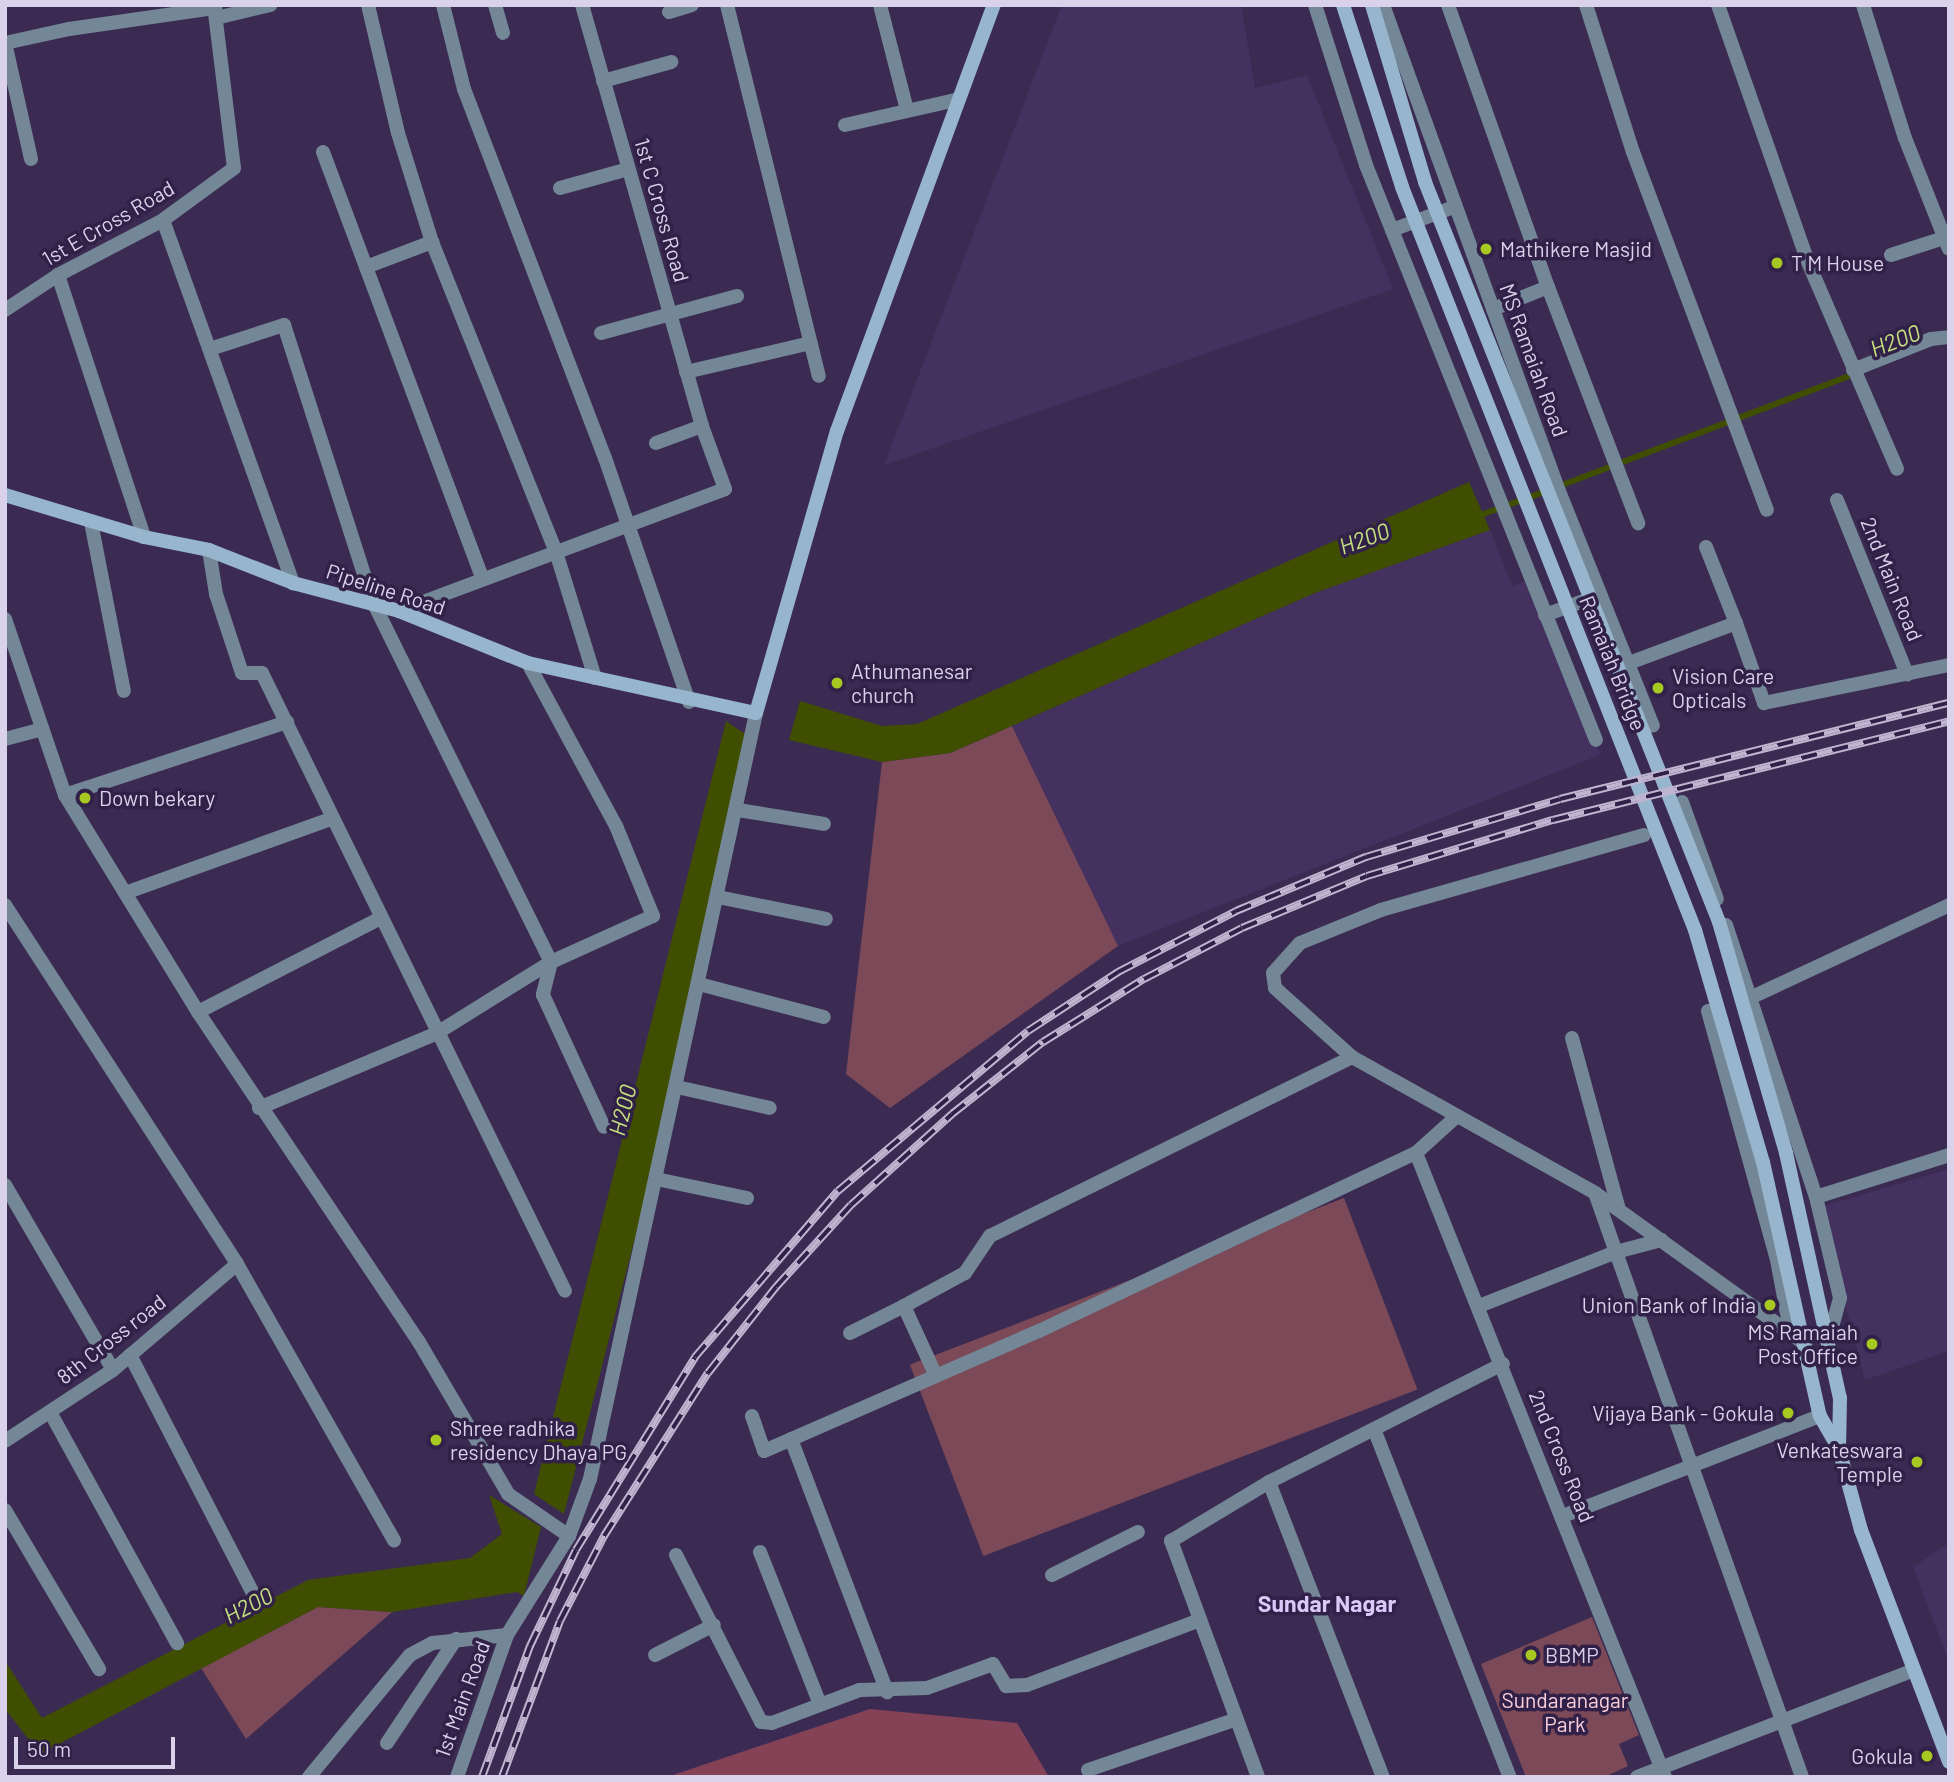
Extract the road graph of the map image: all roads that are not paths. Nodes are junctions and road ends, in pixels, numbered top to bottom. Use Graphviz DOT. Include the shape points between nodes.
graph roads {
  1 [pos="270,5"];
  2 [pos="368,5"];
  3 [pos="443,5"];
  4 [pos="495,5"];
  5 [pos="582,5"];
  6 [pos="692,5"];
  7 [pos="727,5"];
  8 [pos="880,5"];
  9 [pos="994,5"];
  10 [pos="1315,5"];
  11 [pos="1343,5"];
  12 [pos="1372,5"];
  13 [pos="1383,5"];
  14 [pos="1448,5"];
  15 [pos="1586,5"];
  16 [pos="1718,5"];
  17 [pos="1863,5"];
  18 [pos="215,10"];
  19 [pos="670,12"];
  20 [pos="503,33"];
  21 [pos="7,57"];
  22 [pos="671,62"];
  23 [pos="603,81"];
  24 [pos="956,100"];
  25 [pos="908,110"];
  26 [pos="845,125"];
  27 [pos="323,152"];
  28 [pos="31,159"];
  29 [pos="628,169"];
  30 [pos="560,188"];
  31 [pos="1454,207"];
  32 [pos="163,220"];
  33 [pos="1392,230"];
  34 [pos="432,242"];
  35 [pos="1947,243"];
  36 [pos="1891,255"];
  37 [pos="366,267"];
  38 [pos="58,275"];
  39 [pos="1548,287"];
  40 [pos="737,296"];
  41 [pos="1493,309"];
  42 [pos="5,310"];
  43 [pos="670,314"];
  44 [pos="601,333"];
  45 [pos="1949,337"];
  46 [pos="811,343"];
  47 [pos="210,349"];
  48 [pos="1853,370"];
  49 [pos="686,372"];
  50 [pos="819,376"];
  51 [pos="702,426"];
  52 [pos="656,443"];
  53 [pos="1897,469"];
  54 [pos="5,495"];
  55 [pos="1837,500"];
  56 [pos="1767,510"];
  57 [pos="92,522"];
  58 [pos="1638,523"];
  59 [pos="627,526"];
  60 [pos="144,537"];
  61 [pos="1706,547"];
  62 [pos="209,550"];
  63 [pos="556,552"];
  64 [pos="483,579"];
  65 [pos="293,583"];
  66 [pos="1602,594"];
  67 [pos="373,602"];
  68 [pos="399,611"];
  69 [pos="1545,615"];
  70 [pos="5,619"];
  71 [pos="1736,623"];
  72 [pos="8,640"];
  73 [pos="528,663"];
  74 [pos="1629,663"];
  75 [pos="1949,665"];
  76 [pos="1908,674"];
  77 [pos="595,678"];
  78 [pos="124,691"];
  79 [pos="689,702"];
  80 [pos="756,713"];
  81 [pos="287,722"];
  82 [pos="1653,726"];
  83 [pos="42,729"];
  84 [pos="5,739"];
  85 [pos="1596,740"];
  86 [pos="65,796"];
  87 [pos="1682,802"];
  88 [pos="738,810"];
  89 [pos="331,819"];
  90 [pos="824,824"];
  91 [pos="1643,835"];
  92 [pos="125,893"];
  93 [pos="718,897"];
  94 [pos="5,905"];
  95 [pos="1949,905"];
  96 [pos="381,918"];
  97 [pos="826,919"];
  98 [pos="551,962"];
  99 [pos="699,984"];
  100 [pos="1752,998"];
  101 [pos="1708,1011"];
  102 [pos="198,1012"];
  103 [pos="824,1017"];
  104 [pos="438,1033"];
  105 [pos="1572,1038"];
  106 [pos="1352,1057"];
  107 [pos="677,1087"];
  108 [pos="259,1108"];
  109 [pos="770,1108"];
  110 [pos="1457,1116"];
  111 [pos="604,1127"];
  112 [pos="1416,1153"];
  113 [pos="1949,1155"];
  114 [pos="656,1179"];
  115 [pos="5,1185"];
  116 [pos="1595,1193"];
  117 [pos="1816,1197"];
  118 [pos="747,1198"];
  119 [pos="1619,1210"];
  120 [pos="1661,1240"];
  121 [pos="1616,1252"];
  122 [pos="237,1264"];
  123 [pos="565,1291"];
  124 [pos="904,1306"];
  125 [pos="1479,1306"];
  126 [pos="850,1333"];
  127 [pos="1791,1335"];
  128 [pos="1828,1342"];
  129 [pos="1805,1345"];
  130 [pos="130,1355"];
  131 [pos="1503,1364"];
  132 [pos="113,1370"];
  133 [pos="936,1376"];
  134 [pos="50,1412"];
  135 [pos="752,1416"];
  136 [pos="1820,1416"];
  137 [pos="1374,1429"];
  138 [pos="791,1438"];
  139 [pos="5,1441"];
  140 [pos="1839,1449"];
  141 [pos="1691,1466"];
  142 [pos="1269,1482"];
  143 [pos="5,1510"];
  144 [pos="1563,1516"];
  145 [pos="1139,1532"];
  146 [pos="569,1536"];
  147 [pos="394,1540"];
  148 [pos="760,1552"];
  149 [pos="676,1555"];
  150 [pos="1052,1575"];
  151 [pos="253,1593"];
  152 [pos="1200,1620"];
  153 [pos="714,1625"];
  154 [pos="507,1635"];
  155 [pos="456,1639"];
  156 [pos="177,1643"];
  157 [pos="655,1655"];
  158 [pos="99,1669"];
  159 [pos="1912,1671"];
  160 [pos="887,1692"];
  161 [pos="820,1704"];
  162 [pos="1237,1718"];
  163 [pos="1780,1720"];
  164 [pos="387,1743"];
  165 [pos="1949,1762"];
  166 [pos="1088,1770"];
  167 [pos="1663,1771"];
  168 [pos="309,1777"];
  169 [pos="457,1777"];
  170 [pos="1258,1777"];
  171 [pos="1383,1777"];
  172 [pos="1510,1777"];
  173 [pos="1637,1777"];
  174 [pos="1802,1777"];
  1 -- 18 [label="street"];
  2 -- 34 [label="street" via="398,133"];
  3 -- 59 [label="street" via="464,89"];
  4 -- 20 [label="street"];
  5 -- 23 [label="street, 1st C Cross Road"];
  6 -- 19 [label="street"];
  7 -- 46 [label="street"];
  8 -- 25 [label="street"];
  9 -- 24 [label="main road"];
  10 -- 33 [label="street"];
  11 -- 129 [label="main road, Ramaiah Bridge" via="1402,187 1695,930 1763,1162"];
  12 -- 128 [label="main road, Ramaiah Bridge" via="1425,181 1718,922 1786,1153"];
  13 -- 31 [label="street, MS Ramaiah Road"];
  14 -- 39 [label="street"];
  15 -- 56 [label="street" via="1633,152"];
  16 -- 48 [label="street" via="1808,262"];
  17 -- 35 [label="street" via="1905,138"];
  18 -- 21 [label="street" via="69,29 5,43"];
  18 -- 32 [label="street, 1st E Cross Road" via="234,168"];
  21 -- 28 [label="street"];
  22 -- 23 [label="street"];
  23 -- 29 [label="street, 1st C Cross Road"];
  24 -- 25 [label="street"];
  24 -- 80 [label="main road" via="837,431"];
  25 -- 26 [label="street"];
  27 -- 37 [label="street"];
  29 -- 30 [label="street"];
  29 -- 43 [label="street, 1st C Cross Road"];
  31 -- 33 [label="street"];
  31 -- 41 [label="street, MS Ramaiah Road"];
  32 -- 38 [label="street, 1st E Cross Road"];
  32 -- 47 [label="street"];
  33 -- 69 [label="street"];
  34 -- 37 [label="street"];
  34 -- 63 [label="street"];
  35 -- 36 [label="street"];
  37 -- 64 [label="street"];
  38 -- 42 [label="street, 1st E Cross Road"];
  38 -- 60 [label="street"];
  39 -- 41 [label="street"];
  39 -- 58 [label="street"];
  40 -- 43 [label="street"];
  41 -- 66 [label="street, MS Ramaiah Road"];
  43 -- 44 [label="street"];
  43 -- 49 [label="street, 1st C Cross Road"];
  45 -- 48 [label="street" via="1931,339"];
  46 -- 49 [label="street"];
  46 -- 50 [label="street"];
  47 -- 65 [label="street"];
  47 -- 67 [label="street" via="284,325"];
  48 -- 53 [label="street"];
  49 -- 51 [label="street, 1st C Cross Road"];
  51 -- 52 [label="street"];
  51 -- 59 [label="street, 1st C Cross Road" via="725,489"];
  54 -- 57 [label="main road, Pipeline Road"];
  55 -- 76 [label="street, 2nd Main Road"];
  57 -- 60 [label="main road, Pipeline Road"];
  57 -- 78 [label="street"];
  59 -- 63 [label="street"];
  59 -- 79 [label="street"];
  60 -- 62 [label="main road, Pipeline Road"];
  61 -- 71 [label="street"];
  62 -- 65 [label="main road, Pipeline Road"];
  62 -- 81 [label="street" via="216,594 242,673 262,673"];
  63 -- 64 [label="street"];
  63 -- 77 [label="street"];
  64 -- 68 [label="street"];
  65 -- 67 [label="main road, Pipeline Road"];
  66 -- 69 [label="street"];
  66 -- 74 [label="street, MS Ramaiah Road"];
  67 -- 68 [label="main road, Pipeline Road"];
  67 -- 98 [label="street"];
  68 -- 73 [label="main road, Pipeline Road"];
  69 -- 85 [label="street"];
  70 -- 72 [label="street"];
  71 -- 74 [label="street"];
  71 -- 76 [label="street" via="1764,703"];
  72 -- 83 [label="street"];
  73 -- 77 [label="main road, Pipeline Road"];
  73 -- 98 [label="street" via="616,825 653,916"];
  74 -- 82 [label="street, MS Ramaiah Road"];
  75 -- 76 [label="street"];
  77 -- 79 [label="main road, Pipeline Road"];
  79 -- 80 [label="main road, Pipeline Road"];
  80 -- 88 [label="street, 1st Main Road"];
  81 -- 86 [label="street"];
  81 -- 89 [label="street"];
  83 -- 84 [label="street"];
  83 -- 86 [label="street"];
  86 -- 92 [label="street"];
  87 -- 100 [label="street"];
  88 -- 90 [label="street"];
  88 -- 93 [label="street, 1st Main Road"];
  89 -- 92 [label="street"];
  89 -- 96 [label="street"];
  91 -- 106 [label="street" via="1381,910 1300,943 1273,973 1275,988"];
  92 -- 102 [label="street"];
  93 -- 97 [label="street"];
  93 -- 99 [label="street, 1st Main Road"];
  94 -- 122 [label="street"];
  95 -- 100 [label="street"];
  96 -- 102 [label="street"];
  96 -- 104 [label="street"];
  98 -- 104 [label="street"];
  98 -- 111 [label="street" via="543,995"];
  99 -- 103 [label="street"];
  99 -- 107 [label="street, 1st Main Road"];
  100 -- 117 [label="street"];
  101 -- 127 [label="street" via="1767,1220"];
  102 -- 108 [label="street"];
  104 -- 108 [label="street"];
  104 -- 123 [label="street"];
  105 -- 119 [label="street"];
  106 -- 110 [label="street"];
  106 -- 124 [label="street" via="990,1236 965,1273"];
  107 -- 109 [label="street"];
  107 -- 114 [label="street, 1st Main Road"];
  108 -- 146 [label="street" via="419,1342 508,1494"];
  110 -- 112 [label="street"];
  110 -- 116 [label="street"];
  112 -- 125 [label="street, 2nd Cross Road"];
  112 -- 133 [label="street"];
  113 -- 117 [label="street"];
  114 -- 118 [label="street"];
  114 -- 146 [label="street, 1st Main Road" via="590,1479"];
  115 -- 132 [label="street"];
  116 -- 119 [label="street"];
  116 -- 121 [label="street"];
  117 -- 128 [label="street" via="1840,1298"];
  119 -- 120 [label="street"];
  120 -- 121 [label="street"];
  120 -- 127 [label="street"];
  121 -- 125 [label="street"];
  121 -- 141 [label="street"];
  122 -- 130 [label="street, 8th Cross road"];
  122 -- 147 [label="street"];
  124 -- 126 [label="street"];
  124 -- 133 [label="street"];
  125 -- 131 [label="street, 2nd Cross Road"];
  127 -- 129 [label="street"];
  128 -- 140 [label="main road" via="1840,1398"];
  129 -- 136 [label="main road"];
  130 -- 132 [label="street, 8th Cross road"];
  130 -- 151 [label="street"];
  131 -- 137 [label="street"];
  131 -- 144 [label="street, 2nd Cross Road"];
  132 -- 134 [label="street, 8th Cross road"];
  133 -- 138 [label="street"];
  134 -- 139 [label="street, 8th Cross road"];
  134 -- 156 [label="street"];
  135 -- 138 [label="street" via="764,1451"];
  136 -- 140 [label="main road"];
  136 -- 141 [label="street"];
  137 -- 142 [label="street"];
  137 -- 172 [label="street"];
  138 -- 160 [label="street"];
  140 -- 159 [label="main road" via="1861,1530"];
  141 -- 144 [label="street"];
  141 -- 163 [label="street"];
  142 -- 152 [label="street" via="1171,1541"];
  142 -- 171 [label="street"];
  143 -- 158 [label="street"];
  144 -- 167 [label="street, 2nd Cross Road"];
  145 -- 150 [label="street"];
  146 -- 154 [label="street, 1st Main Road"];
  148 -- 161 [label="street"];
  149 -- 153 [label="street"];
  152 -- 160 [label="street" via="1027,1685 1006,1686 993,1664 927,1688"];
  152 -- 162 [label="street"];
  153 -- 157 [label="street"];
  153 -- 161 [label="street" via="761,1722 772,1723"];
  154 -- 155 [label="street"];
  154 -- 169 [label="street, 1st Main Road"];
  155 -- 164 [label="street"];
  155 -- 168 [label="street" via="433,1643 410,1655"];
  159 -- 163 [label="street"];
  159 -- 165 [label="main road"];
  160 -- 161 [label="street" via="860,1690"];
  162 -- 166 [label="street"];
  162 -- 170 [label="street"];
  163 -- 167 [label="street"];
  163 -- 174 [label="street"];
  167 -- 173 [label="street"];
}
